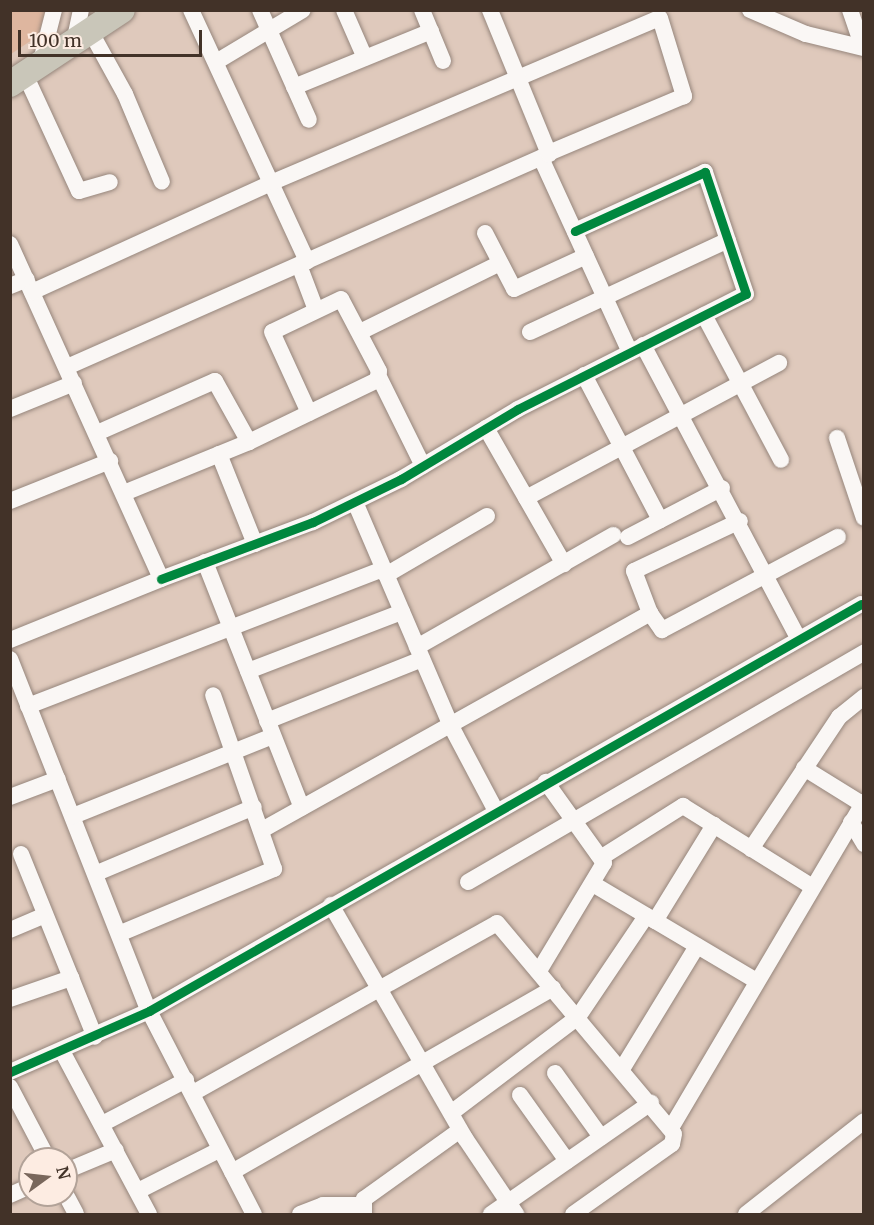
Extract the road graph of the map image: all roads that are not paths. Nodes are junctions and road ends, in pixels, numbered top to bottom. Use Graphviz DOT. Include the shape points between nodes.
graph roads {
  1 [pos="54,10"];
  2 [pos="191,10"];
  3 [pos="260,10"];
  4 [pos="303,10"];
  5 [pos="344,10"];
  6 [pos="422,10"];
  7 [pos="490,10"];
  8 [pos="750,10"];
  9 [pos="850,10"];
  10 [pos="99,21"];
  11 [pos="269,31"];
  12 [pos="431,31"];
  13 [pos="863,47"];
  14 [pos="365,58"];
  15 [pos="443,61"];
  16 [pos="216,62"];
  17 [pos="519,78"];
  18 [pos="23,81"];
  19 [pos="294,87"];
  20 [pos="309,120"];
  21 [pos="546,155"];
  22 [pos="110,182"];
  23 [pos="162,182"];
  24 [pos="273,182"];
  25 [pos="575,231"];
  26 [pos="485,233"];
  27 [pos="728,240"];
  28 [pos="10,244"];
  29 [pos="586,256"];
  30 [pos="303,263"];
  31 [pos="500,263"];
  32 [pos="30,285"];
  33 [pos="10,286"];
  34 [pos="605,298"];
  35 [pos="316,310"];
  36 [pos="704,315"];
  37 [pos="360,332"];
  38 [pos="530,332"];
  39 [pos="637,348"];
  40 [pos="779,363"];
  41 [pos="70,375"];
  42 [pos="584,375"];
  43 [pos="379,377"];
  44 [pos="740,384"];
  45 [pos="10,409"];
  46 [pos="309,413"];
  47 [pos="682,415"];
  48 [pos="486,428"];
  49 [pos="97,433"];
  50 [pos="837,438"];
  51 [pos="249,442"];
  52 [pos="621,447"];
  53 [pos="219,454"];
  54 [pos="781,460"];
  55 [pos="110,461"];
  56 [pos="423,466"];
  57 [pos="722,488"];
  58 [pos="124,493"];
  59 [pos="526,498"];
  60 [pos="10,501"];
  61 [pos="355,502"];
  62 [pos="487,516"];
  63 [pos="864,518"];
  64 [pos="660,520"];
  65 [pos="740,521"];
  66 [pos="838,537"];
  67 [pos="255,544"];
  68 [pos="206,562"];
  69 [pos="564,564"];
  70 [pos="385,572"];
  71 [pos="767,575"];
  72 [pos="161,579"];
  73 [pos="861,604"];
  74 [pos="402,612"];
  75 [pos="650,613"];
  76 [pos="230,626"];
  77 [pos="798,638"];
  78 [pos="10,640"];
  79 [pos="864,652"];
  80 [pos="419,653"];
  81 [pos="10,659"];
  82 [pos="248,671"];
  83 [pos="213,695"];
  84 [pos="864,698"];
  85 [pos="28,706"];
  86 [pos="451,726"];
  87 [pos="270,728"];
  88 [pos="235,751"];
  89 [pos="804,768"];
  90 [pos="58,779"];
  91 [pos="546,782"];
  92 [pos="10,797"];
  93 [pos="863,803"];
  94 [pos="254,807"];
  95 [pos="302,808"];
  96 [pos="496,811"];
  97 [pos="73,816"];
  98 [pos="576,821"];
  99 [pos="851,822"];
  100 [pos="714,825"];
  101 [pos="262,830"];
  102 [pos="864,844"];
  103 [pos="751,849"];
  104 [pos="21,854"];
  105 [pos="602,857"];
  106 [pos="97,873"];
  107 [pos="468,882"];
  108 [pos="593,884"];
  109 [pos="811,886"];
  110 [pos="331,905"];
  111 [pos="45,915"];
  112 [pos="651,919"];
  113 [pos="10,930"];
  114 [pos="121,933"];
  115 [pos="697,946"];
  116 [pos="539,970"];
  117 [pos="71,978"];
  118 [pos="755,980"];
  119 [pos="379,988"];
  120 [pos="554,988"];
  121 [pos="10,999"];
  122 [pos="149,1011"];
  123 [pos="578,1017"];
  124 [pos="95,1037"];
  125 [pos="63,1053"];
  126 [pos="422,1063"];
  127 [pos="622,1069"];
  128 [pos="10,1072"];
  129 [pos="555,1073"];
  130 [pos="190,1086"];
  131 [pos="10,1087"];
  132 [pos="520,1095"];
  133 [pos="651,1103"];
  134 [pos="451,1113"];
  135 [pos="864,1120"];
  136 [pos="102,1124"];
  137 [pos="671,1128"];
  138 [pos="460,1130"];
  139 [pos="864,1133"];
  140 [pos="601,1137"];
  141 [pos="42,1147"];
  142 [pos="116,1150"];
  143 [pos="219,1150"];
  144 [pos="567,1161"];
  145 [pos="78,1166"];
  146 [pos="232,1172"];
  147 [pos="138,1191"];
  148 [pos="512,1208"];
  149 [pos="362,1210"];
  150 [pos="149,1215"];
  151 [pos="254,1215"];
  152 [pos="300,1215"];
  153 [pos="491,1215"];
  154 [pos="573,1215"];
  155 [pos="746,1215"];
  156 [pos="760,1215"];
  1 -- 18 [label="street"];
  2 -- 16 [label="street"];
  3 -- 11 [label="street"];
  4 -- 11 [label="street"];
  5 -- 14 [label="street"];
  6 -- 12 [label="street"];
  7 -- 17 [label="street"];
  8 -- 13 [label="street" via="806,34"];
  9 -- 13 [label="street"];
  10 -- 18 [label="highway"];
  10 -- 23 [label="street"];
  11 -- 16 [label="street"];
  11 -- 19 [label="street"];
  12 -- 14 [label="street"];
  12 -- 15 [label="street"];
  14 -- 19 [label="street"];
  16 -- 24 [label="street"];
  17 -- 21 [label="street"];
  17 -- 21 [label="street" via="660,18 684,96"];
  17 -- 24 [label="street"];
  18 -- 22 [label="street" via="79,191"];
  19 -- 20 [label="street"];
  21 -- 25 [label="street"];
  21 -- 30 [label="street"];
  24 -- 30 [label="street"];
  24 -- 32 [label="street"];
  25 -- 27 [label="street" via="702,171"];
  25 -- 29 [label="street"];
  26 -- 31 [label="street"];
  27 -- 34 [label="street"];
  27 -- 36 [label="street" via="746,294"];
  28 -- 32 [label="street"];
  29 -- 31 [label="street" via="514,289"];
  29 -- 34 [label="street"];
  30 -- 35 [label="street"];
  30 -- 41 [label="street"];
  31 -- 37 [label="street"];
  32 -- 33 [label="street"];
  32 -- 41 [label="street"];
  34 -- 38 [label="street"];
  34 -- 39 [label="street"];
  35 -- 37 [label="street" via="341,299"];
  35 -- 46 [label="street" via="272,332"];
  36 -- 39 [label="street"];
  36 -- 44 [label="street"];
  37 -- 43 [label="street"];
  39 -- 42 [label="street"];
  39 -- 47 [label="street"];
  40 -- 44 [label="street"];
  41 -- 45 [label="street"];
  41 -- 49 [label="street"];
  42 -- 48 [label="street"];
  42 -- 52 [label="street"];
  43 -- 46 [label="street"];
  43 -- 56 [label="street"];
  44 -- 47 [label="street"];
  44 -- 54 [label="street"];
  46 -- 51 [label="street"];
  47 -- 52 [label="street"];
  47 -- 57 [label="street"];
  48 -- 56 [label="street"];
  48 -- 59 [label="street"];
  49 -- 51 [label="street" via="215,381"];
  49 -- 55 [label="street"];
  50 -- 63 [label="street"];
  51 -- 53 [label="street"];
  52 -- 59 [label="street"];
  52 -- 64 [label="street"];
  53 -- 58 [label="street"];
  53 -- 67 [label="street"];
  55 -- 58 [label="street"];
  55 -- 60 [label="street"];
  56 -- 61 [label="street"];
  57 -- 64 [label="street"];
  57 -- 65 [label="street"];
  58 -- 72 [label="street"];
  59 -- 69 [label="street"];
  61 -- 67 [label="street"];
  61 -- 70 [label="street"];
  62 -- 70 [label="street"];
  64 -- 69 [label="street"];
  65 -- 71 [label="street"];
  65 -- 75 [label="street" via="634,571"];
  66 -- 71 [label="street"];
  67 -- 68 [label="street"];
  68 -- 72 [label="street"];
  68 -- 76 [label="street"];
  69 -- 80 [label="street"];
  70 -- 74 [label="street"];
  70 -- 76 [label="street"];
  71 -- 75 [label="street" via="662,630"];
  71 -- 77 [label="street"];
  72 -- 78 [label="street"];
  73 -- 77 [label="street"];
  74 -- 80 [label="street"];
  74 -- 82 [label="street"];
  75 -- 86 [label="street"];
  76 -- 82 [label="street"];
  76 -- 85 [label="street"];
  77 -- 91 [label="street"];
  79 -- 98 [label="street"];
  80 -- 86 [label="street"];
  80 -- 87 [label="street"];
  81 -- 85 [label="street"];
  82 -- 87 [label="street"];
  83 -- 88 [label="street"];
  84 -- 89 [label="street" via="844,711"];
  85 -- 90 [label="street"];
  86 -- 95 [label="street"];
  86 -- 96 [label="street"];
  87 -- 88 [label="street"];
  87 -- 95 [label="street"];
  88 -- 94 [label="street"];
  88 -- 97 [label="street"];
  89 -- 93 [label="street"];
  89 -- 103 [label="street"];
  90 -- 92 [label="street"];
  90 -- 97 [label="street"];
  91 -- 96 [label="street"];
  91 -- 98 [label="street"];
  93 -- 99 [label="street"];
  94 -- 101 [label="street"];
  94 -- 106 [label="street"];
  95 -- 101 [label="street"];
  96 -- 110 [label="street"];
  97 -- 106 [label="street"];
  98 -- 105 [label="street"];
  98 -- 107 [label="street"];
  99 -- 102 [label="street"];
  99 -- 109 [label="street"];
  100 -- 103 [label="street"];
  100 -- 105 [label="street" via="686,807 677,808"];
  100 -- 112 [label="street"];
  101 -- 114 [label="street" via="275,864 272,872"];
  103 -- 109 [label="street"];
  104 -- 111 [label="street"];
  105 -- 108 [label="street"];
  106 -- 114 [label="street"];
  108 -- 112 [label="street"];
  108 -- 116 [label="street"];
  109 -- 118 [label="street"];
  110 -- 119 [label="street"];
  110 -- 122 [label="street"];
  111 -- 113 [label="street"];
  111 -- 117 [label="street"];
  112 -- 115 [label="street"];
  112 -- 123 [label="street"];
  114 -- 122 [label="street"];
  115 -- 118 [label="street"];
  115 -- 127 [label="street"];
  116 -- 119 [label="street" via="497,923"];
  116 -- 120 [label="street"];
  117 -- 121 [label="street"];
  117 -- 124 [label="street"];
  118 -- 137 [label="street"];
  119 -- 126 [label="street"];
  119 -- 130 [label="street"];
  120 -- 123 [label="street"];
  120 -- 126 [label="street"];
  122 -- 124 [label="street"];
  122 -- 130 [label="street"];
  123 -- 127 [label="street"];
  123 -- 134 [label="street"];
  124 -- 125 [label="street"];
  125 -- 128 [label="street"];
  125 -- 136 [label="street"];
  126 -- 134 [label="street"];
  126 -- 146 [label="street"];
  127 -- 133 [label="street"];
  129 -- 140 [label="street"];
  130 -- 136 [label="street"];
  130 -- 143 [label="street"];
  131 -- 141 [label="street"];
  132 -- 144 [label="street"];
  133 -- 137 [label="street"];
  133 -- 140 [label="street"];
  134 -- 138 [label="street"];
  135 -- 155 [label="street"];
  136 -- 142 [label="street"];
  137 -- 154 [label="street" via="672,1144"];
  138 -- 148 [label="street"];
  138 -- 149 [label="street"];
  139 -- 156 [label="street"];
  140 -- 144 [label="street"];
  142 -- 145 [label="street"];
  142 -- 147 [label="street"];
  143 -- 146 [label="street"];
  143 -- 147 [label="street"];
  144 -- 148 [label="street"];
  146 -- 151 [label="street"];
  147 -- 150 [label="street"];
  148 -- 153 [label="street"];
  149 -- 152 [label="street" via="323,1205"];
}
